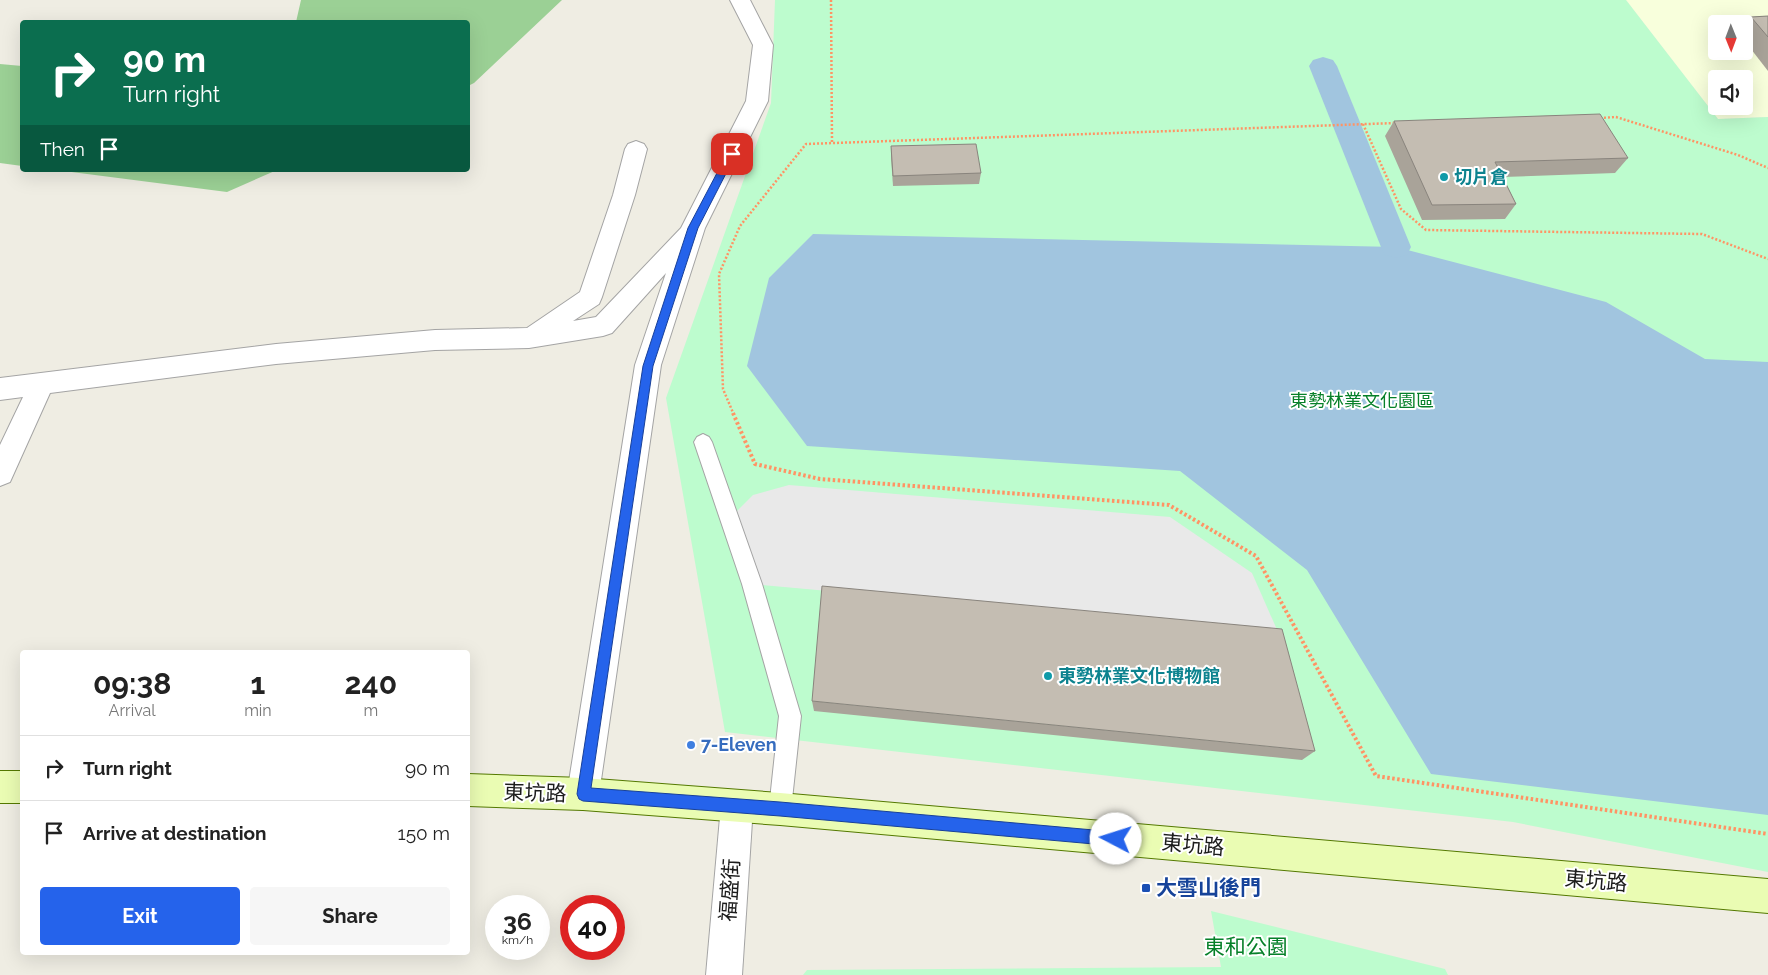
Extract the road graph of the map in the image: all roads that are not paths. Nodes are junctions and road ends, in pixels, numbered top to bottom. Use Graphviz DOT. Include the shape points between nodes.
graph roads {
  1 [pos="740,0"];
  2 [pos="636,149"];
  3 [pos="693,228"];
  4 [pos="529,338"];
  5 [pos="41,385"];
  6 [pos="0,389"];
  7 [pos="703,442"];
  8 [pos="0,474"];
  9 [pos="0,787"];
  10 [pos="20,787"];
  11 [pos="470,790"];
  12 [pos="583,794"];
  13 [pos="737,806"];
  14 [pos="780,809"];
  15 [pos="1768,896"];
  16 [pos="724,975"];
  1 -- 3 [label="street" via="763,45 757,101"];
  2 -- 4 [label="street" via="590,297"];
  3 -- 4 [label="street" via="603,326"];
  3 -- 12 [label="street" via="648,366"];
  4 -- 5 [label="street" via="435,340 276,354"];
  5 -- 6 [label="street"];
  5 -- 8 [label="street"];
  7 -- 14 [label="lane" via="752,584 790,716"];
  9 -- 10 [label="street"];
  11 -- 12 [label="street, 東坑路"];
  12 -- 13 [label="street, 東坑路"];
  13 -- 14 [label="street, 東坑路"];
  13 -- 16 [label="street, 福盛街"];
  14 -- 15 [label="street, 東坑路"];
}
